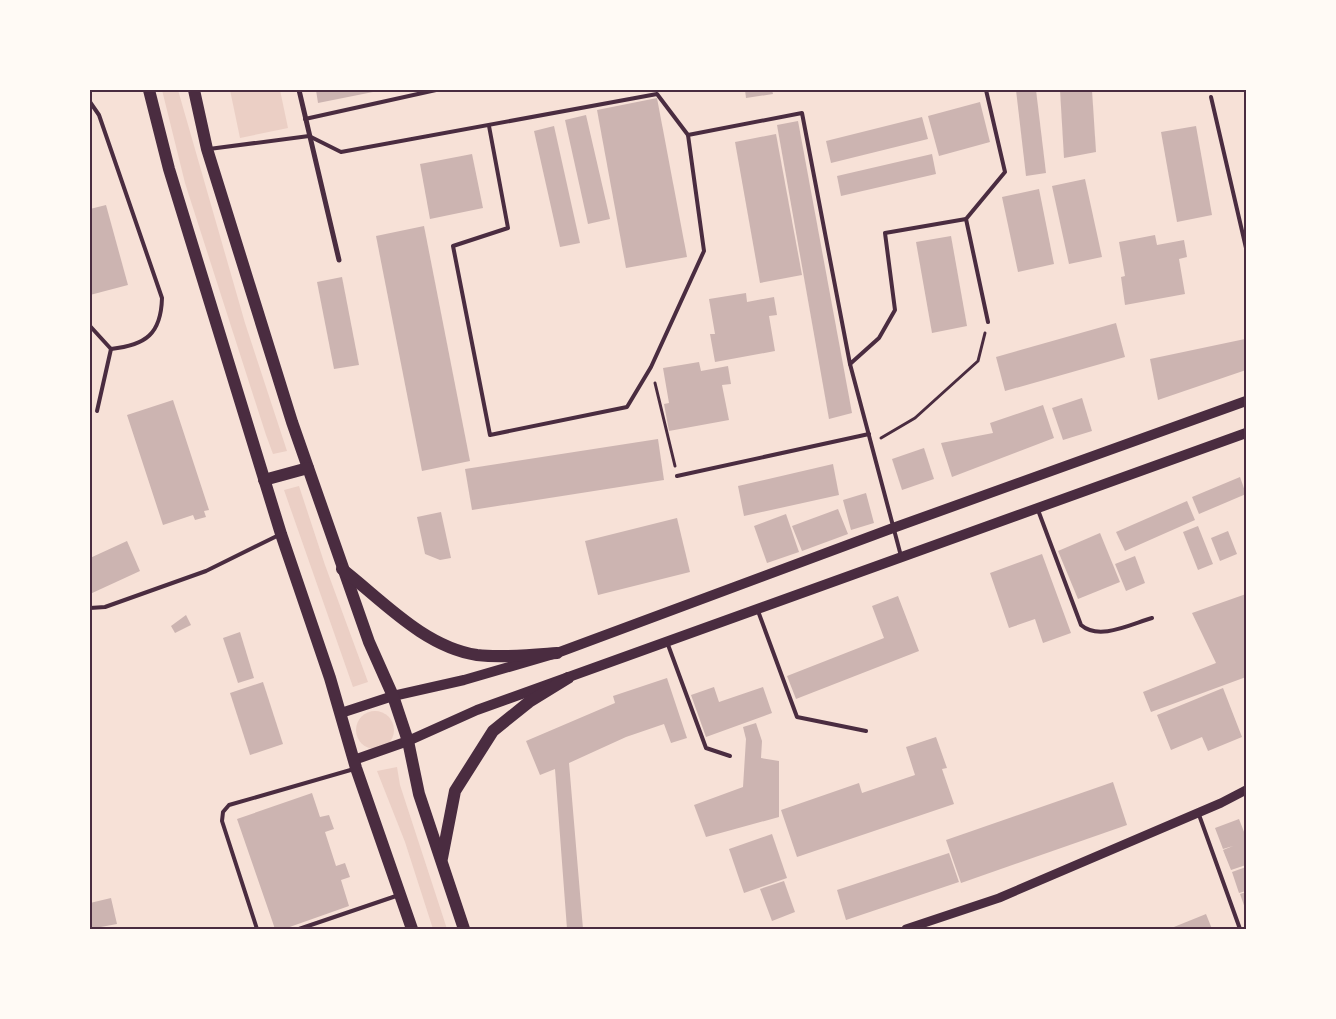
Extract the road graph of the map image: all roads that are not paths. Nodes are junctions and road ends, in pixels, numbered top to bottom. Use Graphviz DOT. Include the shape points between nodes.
graph roads {
  1 [pos="150,90"];
  2 [pos="194,90"];
  3 [pos="299,90"];
  4 [pos="436,90"];
  5 [pos="986,90"];
  6 [pos="1211,97"];
  7 [pos="90,102"];
  8 [pos="305,119"];
  9 [pos="489,126"];
  10 [pos="688,135"];
  11 [pos="309,136"];
  12 [pos="207,149"];
  13 [pos="966,219"];
  14 [pos="1246,248"];
  15 [pos="339,260"];
  16 [pos="988,322"];
  17 [pos="90,326"];
  18 [pos="111,349"];
  19 [pos="850,364"];
  20 [pos="1246,401"];
  21 [pos="98,411"];
  22 [pos="1246,433"];
  23 [pos="869,434"];
  24 [pos="308,468"];
  25 [pos="677,476"];
  26 [pos="264,480"];
  27 [pos="1038,508"];
  28 [pos="893,528"];
  29 [pos="281,534"];
  30 [pos="901,556"];
  31 [pos="342,568"];
  32 [pos="90,608"];
  33 [pos="757,609"];
  34 [pos="1152,618"];
  35 [pos="667,642"];
  36 [pos="557,653"];
  37 [pos="568,678"];
  38 [pos="394,696"];
  39 [pos="341,713"];
  40 [pos="866,731"];
  41 [pos="408,741"];
  42 [pos="730,756"];
  43 [pos="355,764"];
  44 [pos="1246,790"];
  45 [pos="1198,812"];
  46 [pos="442,858"];
  47 [pos="399,895"];
  48 [pos="257,929"];
  49 [pos="299,929"];
  50 [pos="412,929"];
  51 [pos="464,929"];
  52 [pos="906,929"];
  53 [pos="1240,929"];
  1 -- 26 [label="main road" via="169,169"];
  2 -- 12 [label="main road"];
  3 -- 8 [label="street"];
  4 -- 8 [label="lane"];
  5 -- 13 [label="lane" via="1005,172"];
  6 -- 14 [label="lane"];
  7 -- 18 [label="lane" via="98,115 162,298 155,330 143,342"];
  8 -- 11 [label="street"];
  9 -- 10 [label="lane" via="657,94"];
  9 -- 10 [label="lane" via="508,228 453,246 490,435 627,407 651,367 704,251"];
  9 -- 11 [label="lane" via="341,152"];
  10 -- 19 [label="lane" via="802,113"];
  11 -- 12 [label="lane"];
  11 -- 15 [label="street"];
  12 -- 24 [label="main road"];
  13 -- 16 [label="lane"];
  13 -- 19 [label="lane" via="885,233 895,310 879,338"];
  17 -- 18 [label="lane"];
  18 -- 21 [label="lane"];
  19 -- 23 [label="lane"];
  20 -- 28 [label="main road"];
  22 -- 27 [label="main road"];
  23 -- 25 [label="lane"];
  23 -- 28 [label="lane"];
  24 -- 26 [label="main road"];
  24 -- 31 [label="main road"];
  26 -- 29 [label="main road"];
  27 -- 30 [label="main road"];
  27 -- 34 [label="lane" via="1081,625 1089,632 1102,632"];
  28 -- 30 [label="lane"];
  28 -- 36 [label="main road"];
  29 -- 32 [label="lane" via="206,571 105,607"];
  29 -- 39 [label="main road"];
  30 -- 33 [label="main road"];
  31 -- 36 [label="main road" via="418,630 444,644 476,655"];
  31 -- 38 [label="main road" via="369,642"];
  33 -- 35 [label="main road"];
  33 -- 40 [label="lane" via="797,717"];
  35 -- 37 [label="main road"];
  35 -- 42 [label="lane" via="706,748"];
  36 -- 38 [label="main road"];
  37 -- 41 [label="main road" via="478,710"];
  37 -- 46 [label="main road" via="529,702 493,731 455,791"];
  38 -- 39 [label="main road"];
  38 -- 41 [label="main road"];
  39 -- 43 [label="main road"];
  41 -- 43 [label="main road"];
  41 -- 46 [label="main road" via="419,794"];
  43 -- 47 [label="main road"];
  43 -- 48 [label="lane" via="228,805 223,812 222,821"];
  44 -- 45 [label="street"];
  45 -- 52 [label="street" via="999,898"];
  45 -- 53 [label="lane"];
  46 -- 51 [label="main road"];
  47 -- 49 [label="lane"];
  47 -- 50 [label="main road"];
}
